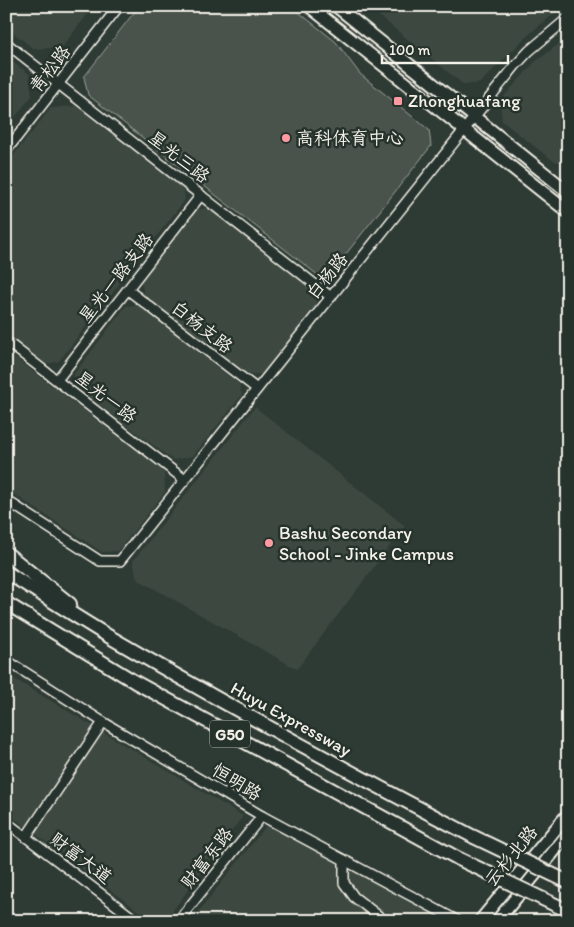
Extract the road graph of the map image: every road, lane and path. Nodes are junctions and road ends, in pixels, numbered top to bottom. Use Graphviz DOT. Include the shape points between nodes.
graph roads {
  1 [pos="119,6"];
  2 [pos="309,6"];
  3 [pos="336,6"];
  4 [pos="568,18"];
  5 [pos="6,43"];
  6 [pos="58,84"];
  7 [pos="474,117"];
  8 [pos="464,130"];
  9 [pos="6,151"];
  10 [pos="568,192"];
  11 [pos="201,195"];
  12 [pos="568,212"];
  13 [pos="128,290"];
  14 [pos="331,297"];
  15 [pos="6,341"];
  16 [pos="57,380"];
  17 [pos="257,390"];
  18 [pos="185,480"];
  19 [pos="6,500"];
  20 [pos="6,553"];
  21 [pos="6,572"];
  22 [pos="6,603"];
  23 [pos="114,640"];
  24 [pos="6,660"];
  25 [pos="103,722"];
  26 [pos="568,814"];
  27 [pos="262,816"];
  28 [pos="6,822"];
  29 [pos="568,834"];
  30 [pos="26,837"];
  31 [pos="344,860"];
  32 [pos="568,882"];
  33 [pos="567,911"];
  34 [pos="136,921"];
  35 [pos="178,921"];
  36 [pos="385,921"];
  37 [pos="458,921"];
  38 [pos="480,921"];
  39 [pos="497,921"];
  1 -- 6 [label="street, 青松路"];
  2 -- 8 [label="main road"];
  3 -- 7 [label="main road"];
  4 -- 7 [label="street, 白杨路" via="528,51"];
  5 -- 6 [label="street, 星光三路"];
  6 -- 9 [label="street, 青松路"];
  6 -- 11 [label="street, 星光三路"];
  7 -- 8 [label="street, 白杨路"];
  7 -- 10 [label="main road"];
  8 -- 12 [label="main road"];
  8 -- 14 [label="street, 白杨路"];
  11 -- 13 [label="street, 星光一路支路"];
  11 -- 14 [label="street, 星光三路"];
  13 -- 16 [label="street, 星光一路支路"];
  13 -- 17 [label="street, 白杨支路"];
  14 -- 17 [label="street, 白杨路"];
  15 -- 16 [label="street, 星光一路"];
  16 -- 18 [label="street, 星光一路"];
  17 -- 18 [label="street, 白杨路"];
  18 -- 19 [label="street, 白杨路" via="120,561 100,561"];
  20 -- 23 [label="highway"];
  21 -- 23 [label="highway, Huyu Expressway / G50"];
  22 -- 33 [label="highway, G50, bridge" via="135,682 459,859"];
  23 -- 32 [label="highway, Huyu Expressway / G50, bridge" via="358,776"];
  24 -- 25 [label="street, 恒明路"];
  25 -- 27 [label="street, 恒明路"];
  25 -- 30 [label="street"];
  26 -- 38 [label="main road, 云杉北路"];
  27 -- 31 [label="street, 恒明路"];
  27 -- 35 [label="street, 财富东路"];
  28 -- 30 [label="street, 财富大道"];
  29 -- 39 [label="main road, 云杉北路"];
  30 -- 34 [label="street, 财富大道"];
  31 -- 36 [label="street" via="344,883 354,897"];
  31 -- 37 [label="street, 恒明路"];
}
